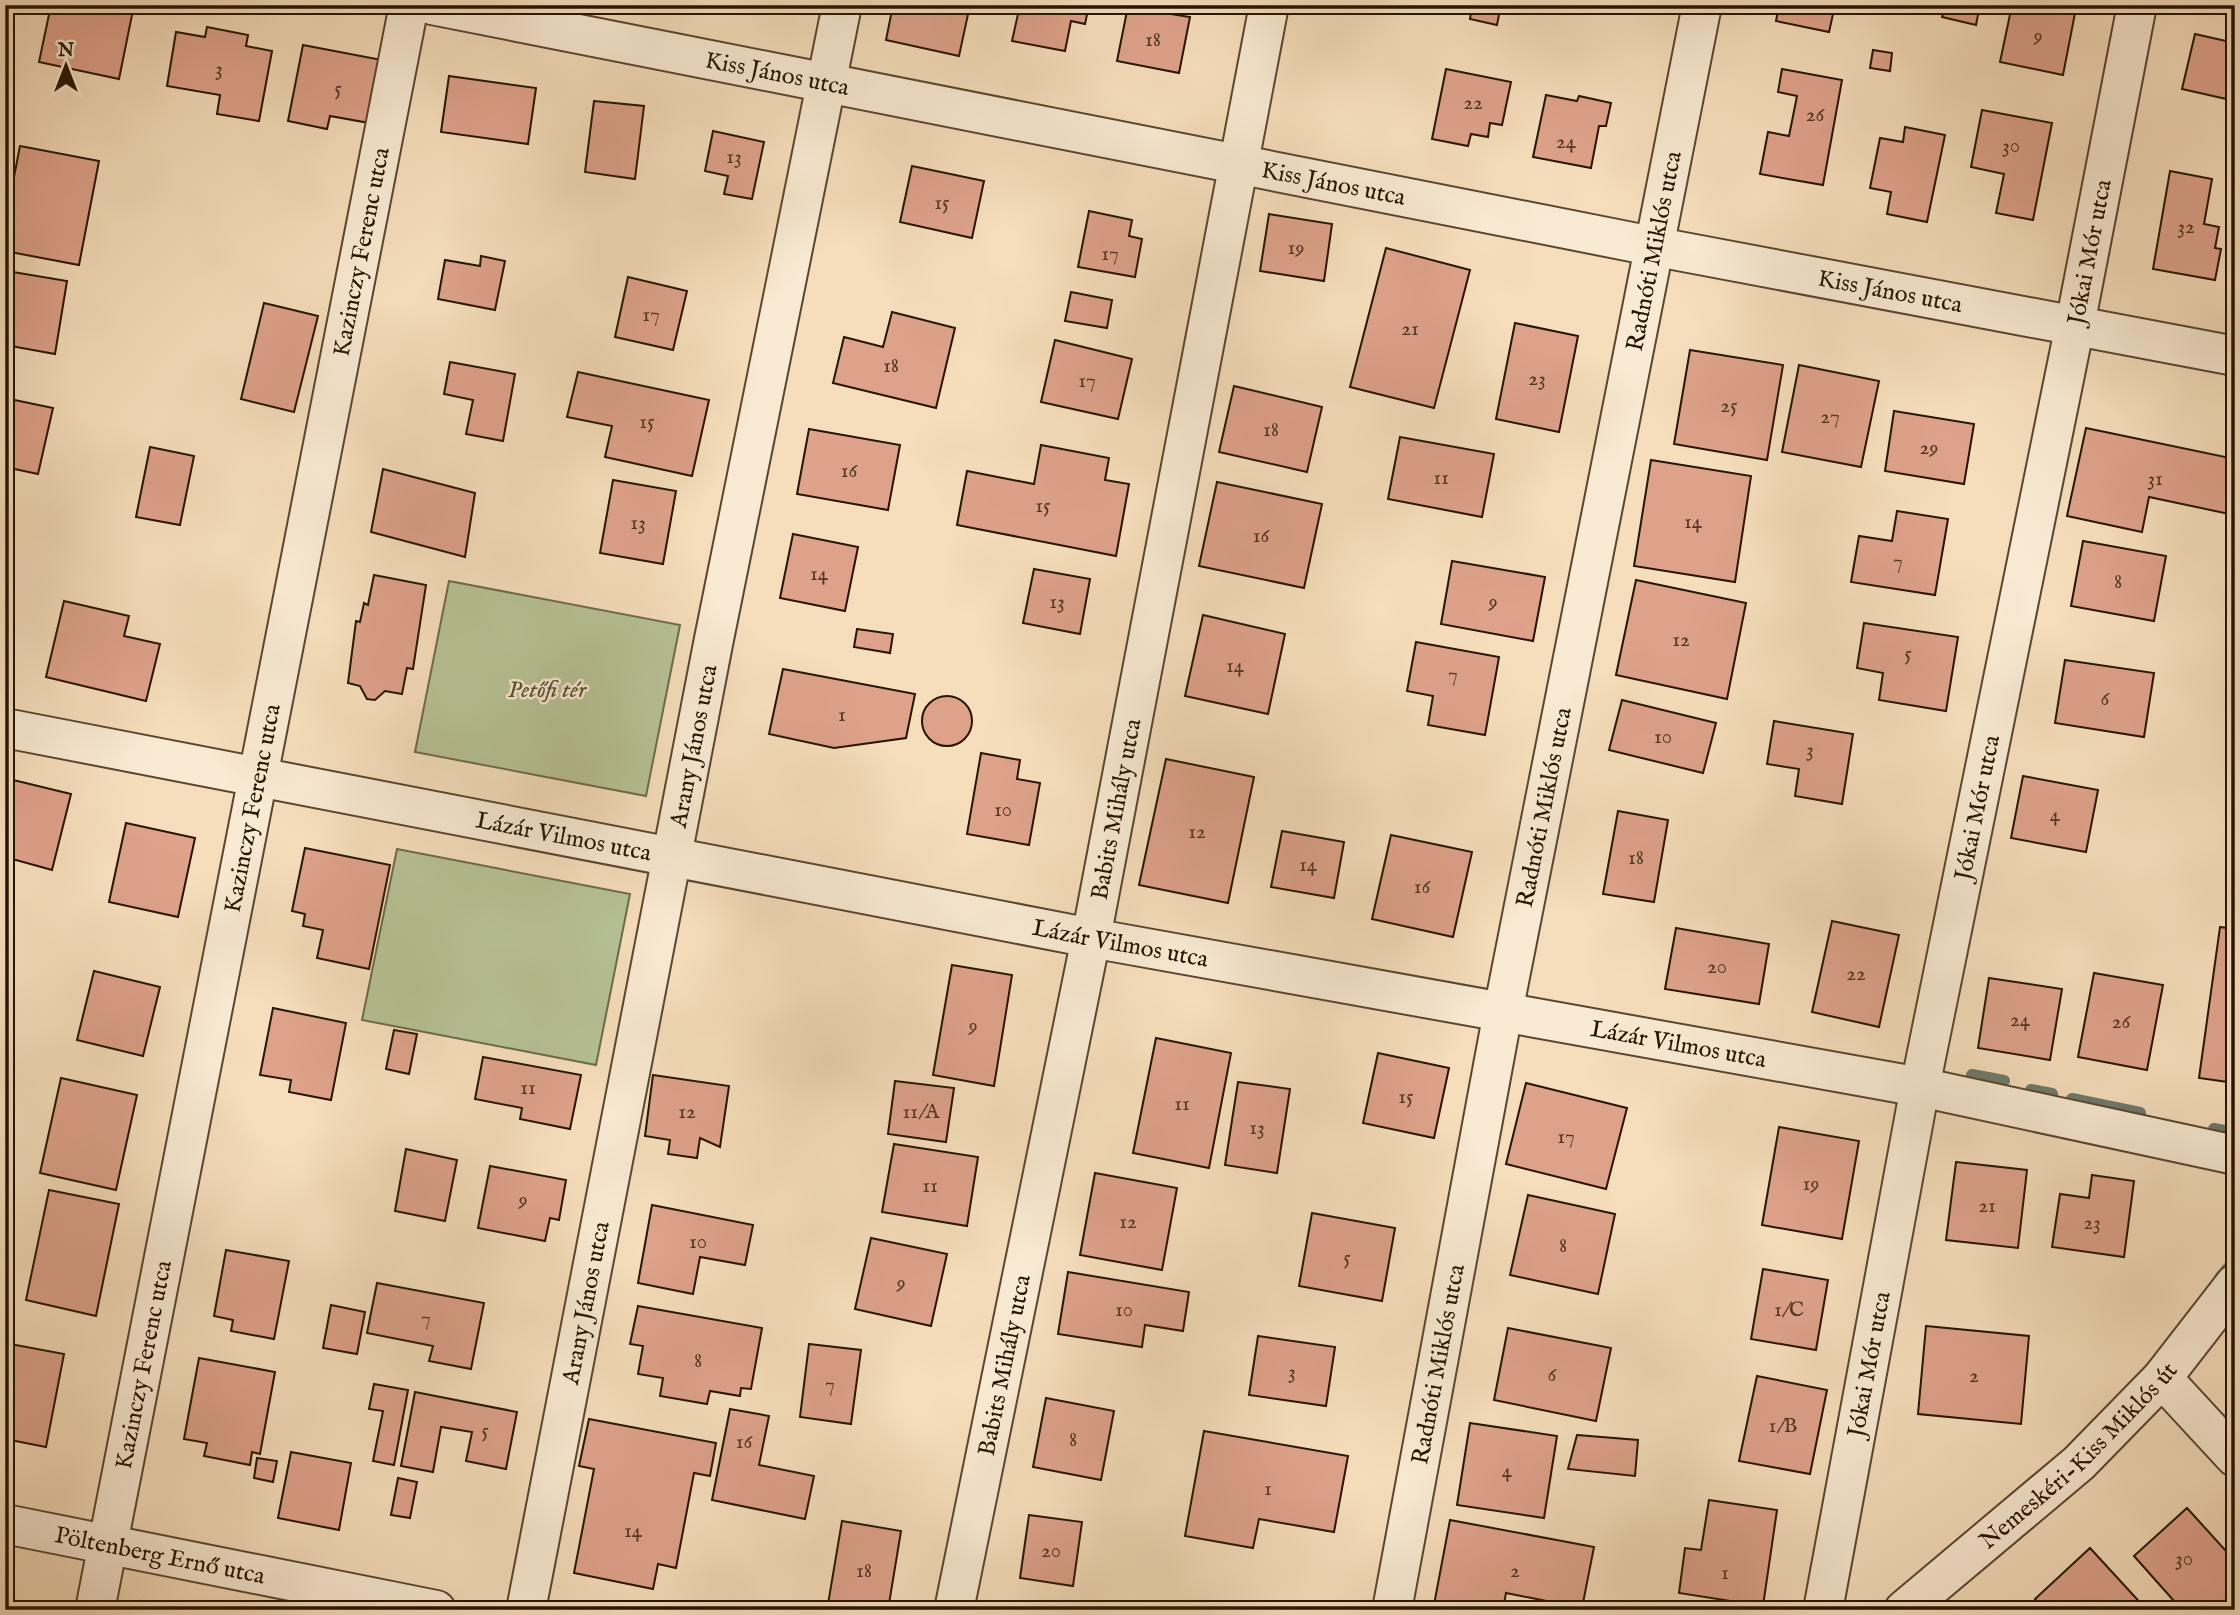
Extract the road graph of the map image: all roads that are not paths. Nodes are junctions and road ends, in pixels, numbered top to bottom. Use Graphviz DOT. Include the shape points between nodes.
graph roads {
  1 [pos="409,5"];
  2 [pos="432,5"];
  3 [pos="842,5"];
  4 [pos="1269,5"];
  5 [pos="1702,5"];
  6 [pos="2137,5"];
  7 [pos="828,84"];
  8 [pos="1237,164"];
  9 [pos="1652,246"];
  10 [pos="2075,325"];
  11 [pos="2235,356"];
  12 [pos="5,728"];
  13 [pos="257,779"];
  14 [pos="673,855"];
  15 [pos="1091,938"];
  16 [pos="1503,1013"];
  17 [pos="1920,1087"];
  18 [pos="2235,1155"];
  19 [pos="2235,1284"];
  20 [pos="2162,1378"];
  21 [pos="2235,1457"];
  22 [pos="5,1524"];
  23 [pos="108,1546"];
  24 [pos="95,1610"];
  25 [pos="436,1610"];
  26 [pos="526,1610"];
  27 [pos="954,1610"];
  28 [pos="1392,1610"];
  29 [pos="1823,1610"];
  30 [pos="1904,1610"];
  1 -- 13 [label="street, Kazinczy Ferenc utca"];
  2 -- 7 [label="street, Kiss János utca"];
  3 -- 7 [label="street, Arany János utca"];
  4 -- 8 [label="street, Babits Mihály utca"];
  5 -- 9 [label="street, Radnóti Miklós utca"];
  6 -- 10 [label="street, Jókai Mór utca"];
  7 -- 8 [label="street, Kiss János utca"];
  7 -- 14 [label="street, Arany János utca"];
  8 -- 9 [label="street, Kiss János utca"];
  8 -- 15 [label="street, Babits Mihály utca"];
  9 -- 10 [label="street, Kiss János utca"];
  9 -- 16 [label="street, Radnóti Miklós utca"];
  10 -- 11 [label="street, Kiss János utca"];
  10 -- 17 [label="street, Jókai Mór utca"];
  12 -- 13 [label="street, Lázár Vilmos utca"];
  13 -- 14 [label="street, Lázár Vilmos utca"];
  13 -- 23 [label="street, Kazinczy Ferenc utca"];
  14 -- 15 [label="street, Lázár Vilmos utca"];
  14 -- 26 [label="street, Arany János utca"];
  15 -- 16 [label="street, Lázár Vilmos utca"];
  15 -- 27 [label="street, Babits Mihály utca"];
  16 -- 17 [label="street, Lázár Vilmos utca"];
  16 -- 28 [label="street, Radnóti Miklós utca"];
  17 -- 18 [label="street, Lázár Vilmos utca"];
  17 -- 29 [label="street, Jókai Mór utca"];
  19 -- 20 [label="street, Nemeskéri-Kiss Miklós út"];
  20 -- 21 [label="street"];
  20 -- 30 [label="street, Nemeskéri-Kiss Miklós út" via="2079,1463"];
  22 -- 23 [label="street, Pöltenberg Ernő utca"];
  23 -- 24 [label="street, Kazinczy Ferenc utca"];
  23 -- 25 [label="street, Pöltenberg Ernő utca"];
}
